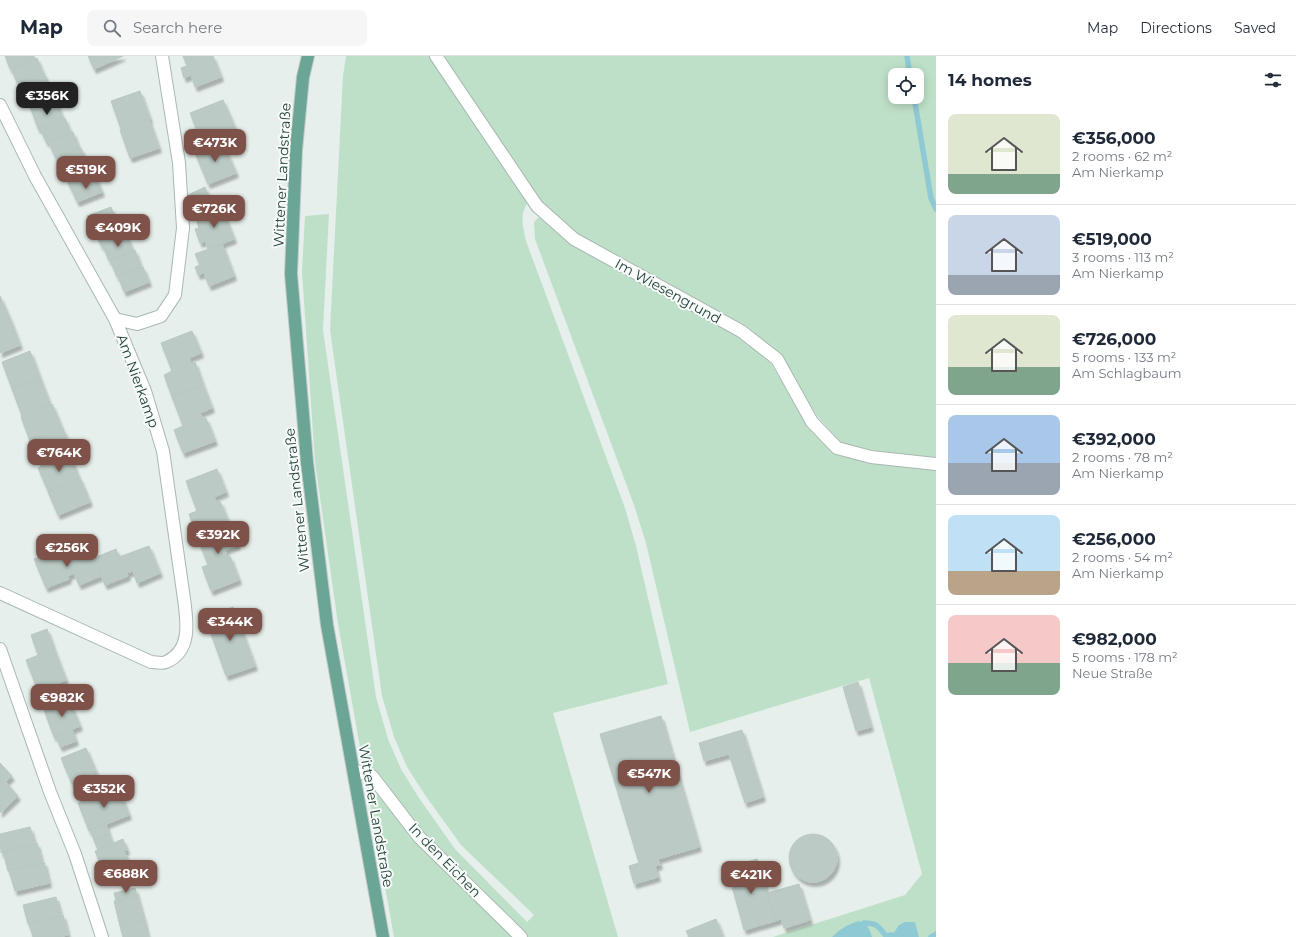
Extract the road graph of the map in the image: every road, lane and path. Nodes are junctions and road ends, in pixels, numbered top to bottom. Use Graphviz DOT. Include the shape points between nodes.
graph roads {
  1 [pos="162,56"];
  2 [pos="308,56"];
  3 [pos="436,56"];
  4 [pos="0,104"];
  5 [pos="115,319"];
  6 [pos="936,464"];
  7 [pos="0,593"];
  8 [pos="0,649"];
  9 [pos="353,770"];
  10 [pos="102,937"];
  11 [pos="382,937"];
  12 [pos="521,937"];
  1 -- 5 [label="street" via="179,163 183,228 175,295 161,316 137,324"];
  2 -- 9 [label="main road, Wittener Landstraße" via="302,77 296,150 291,274 307,462 327,626"];
  3 -- 6 [label="street, Im Wiesengrund" via="536,206 574,239 741,331 777,359 812,422 837,448 871,458"];
  4 -- 5 [label="street, Am Nierkamp" via="35,176"];
  5 -- 7 [label="street, Am Nierkamp" via="145,391 163,451 187,617 187,638 179,653 165,663 151,662"];
  8 -- 10 [label="street" via="50,792 75,854"];
  9 -- 11 [label="main road, Wittener Landstraße"];
  9 -- 12 [label="street, In den Eichen" via="372,776 419,837"];
}
